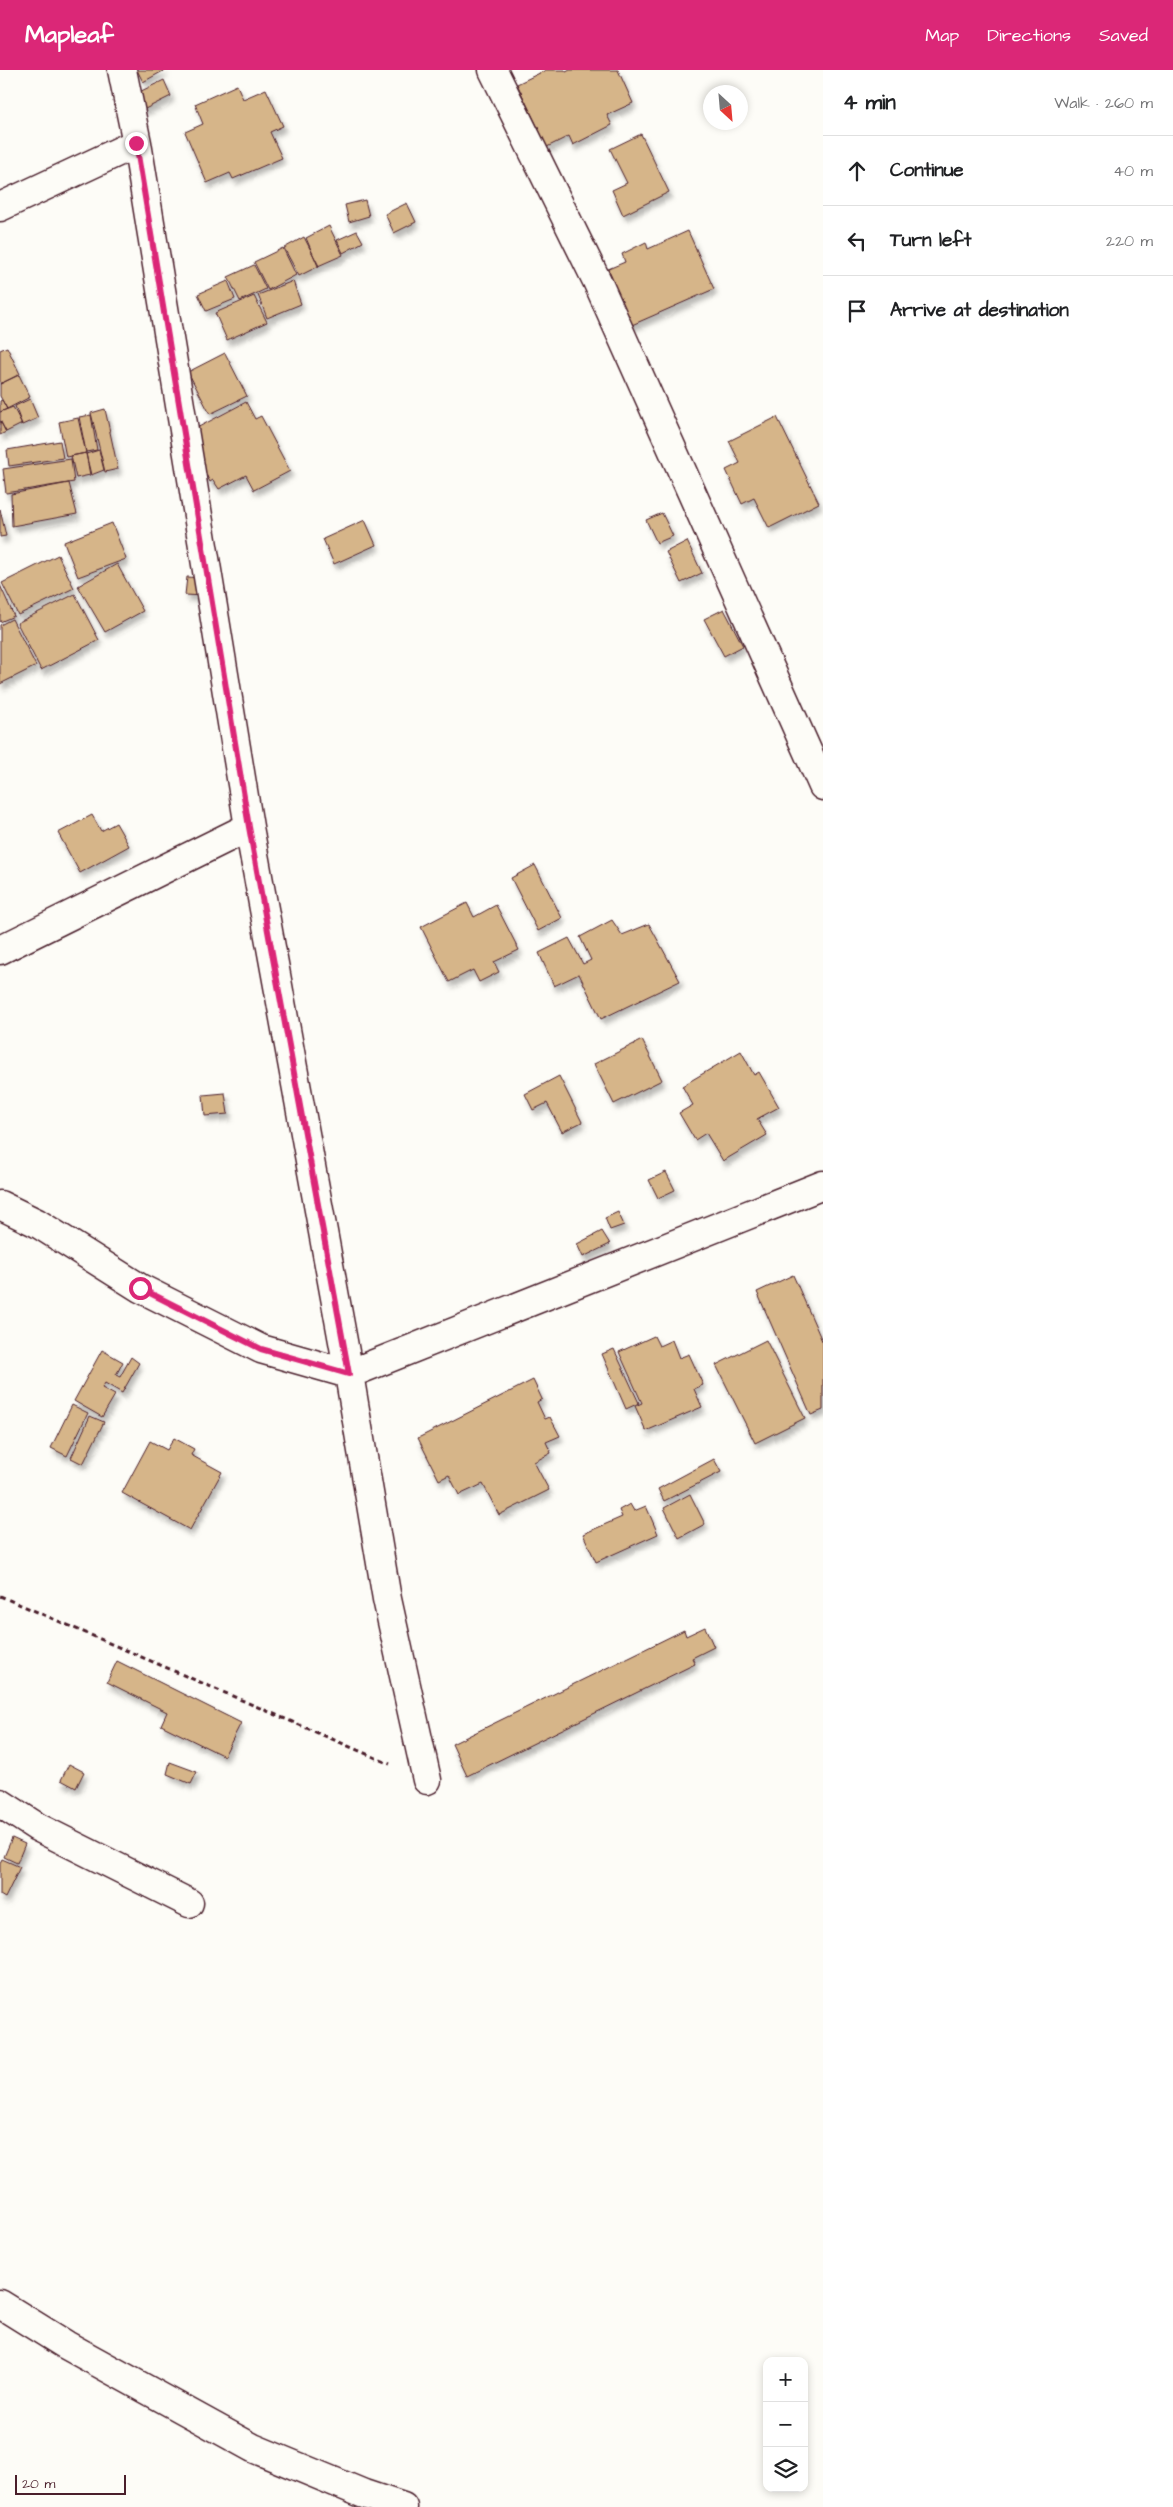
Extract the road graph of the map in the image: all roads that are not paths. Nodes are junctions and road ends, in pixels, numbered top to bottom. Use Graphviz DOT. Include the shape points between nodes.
graph roads {
  1 [pos="122,70"];
  2 [pos="493,70"];
  3 [pos="136,143"];
  4 [pos="0,207"];
  5 [pos="823,786"];
  6 [pos="249,827"];
  7 [pos="0,950"];
  8 [pos="823,1185"];
  9 [pos="0,1205"];
  10 [pos="349,1374"];
  11 [pos="427,1780"];
  12 [pos="0,1803"];
  13 [pos="189,1903"];
  14 [pos="0,2304"];
  15 [pos="403,2507"];
  1 -- 3 [label="street"];
  2 -- 5 [label="street" via="597,281"];
  3 -- 4 [label="street"];
  3 -- 6 [label="street"];
  6 -- 7 [label="street"];
  6 -- 10 [label="street"];
  8 -- 10 [label="street"];
  9 -- 10 [label="street" via="37,1223 140,1288 261,1349"];
  10 -- 11 [label="street" via="386,1599"];
  12 -- 13 [label="street" via="37,1827"];
  14 -- 15 [label="street" via="66,2345 253,2448"];
}
